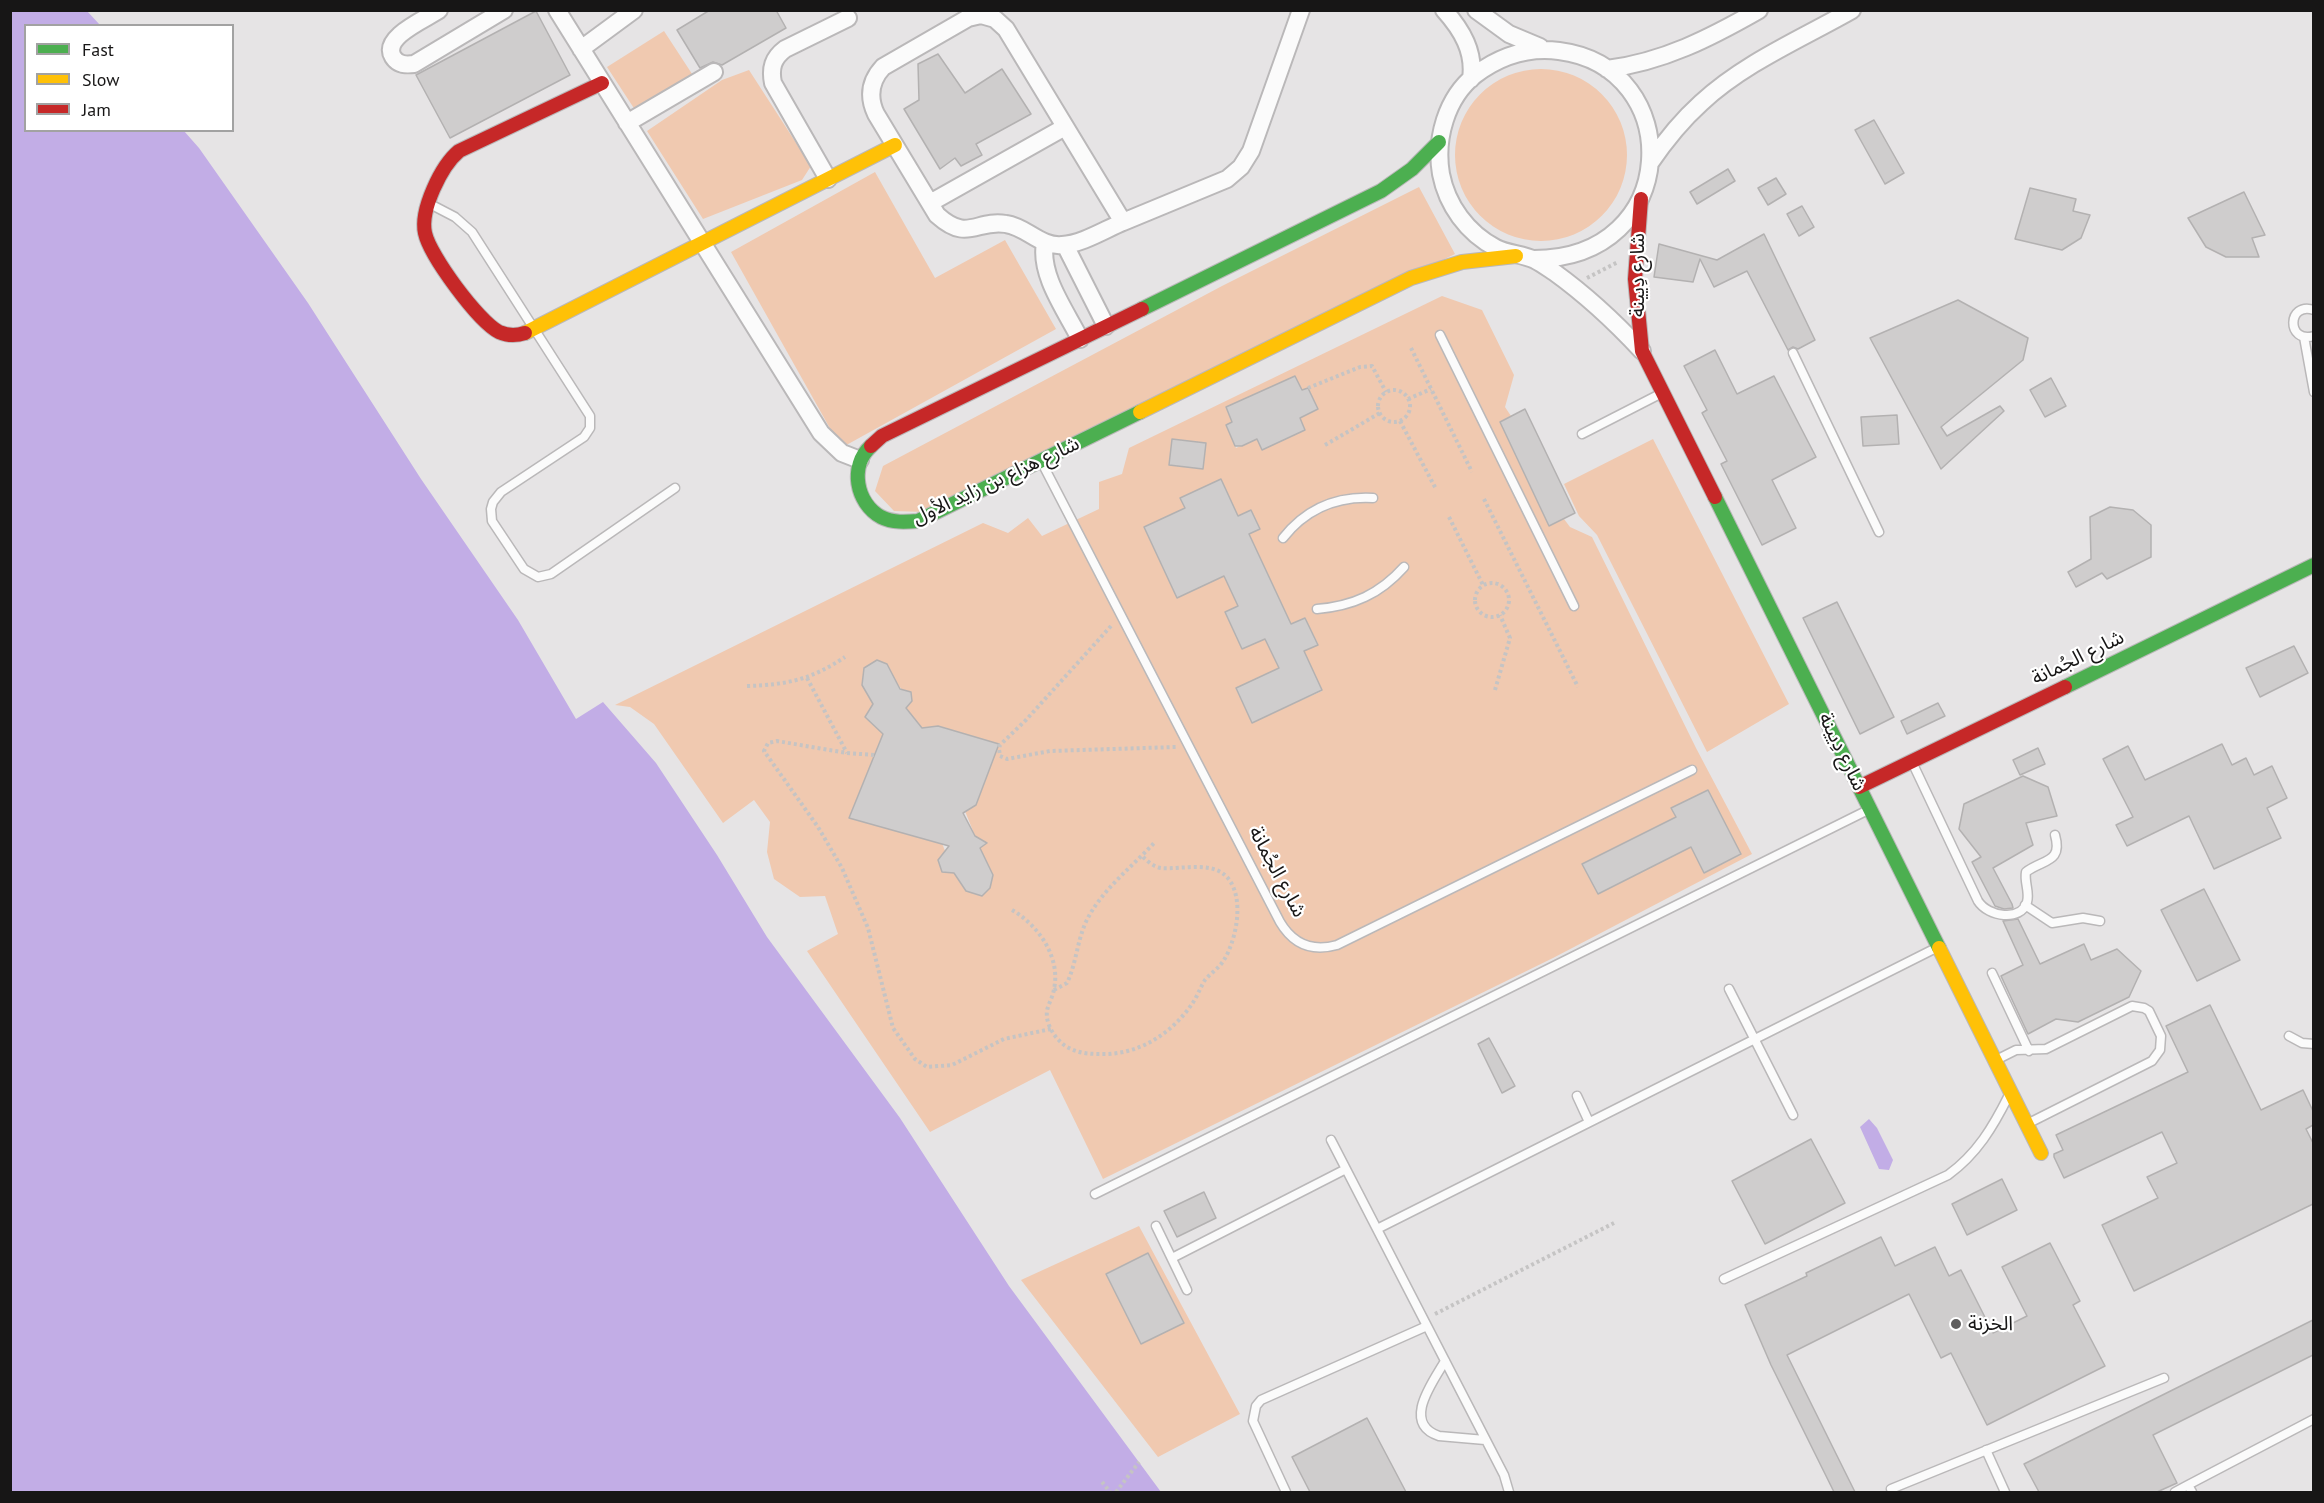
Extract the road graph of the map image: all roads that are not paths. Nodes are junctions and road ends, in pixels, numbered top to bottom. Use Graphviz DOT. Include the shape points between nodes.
graph roads {
  1 [pos="439,10"];
  2 [pos="504,10"];
  3 [pos="557,10"];
  4 [pos="634,10"];
  5 [pos="1301,10"];
  6 [pos="1444,10"];
  7 [pos="1759,10"];
  8 [pos="1852,10"];
  9 [pos="1478,13"];
  10 [pos="848,18"];
  11 [pos="1461,33"];
  12 [pos="581,49"];
  13 [pos="1547,49"];
  14 [pos="1607,69"];
  15 [pos="714,72"];
  16 [pos="1471,79"];
  17 [pos="602,83"];
  18 [pos="627,123"];
  19 [pos="1065,126"];
  20 [pos="1439,142"];
  21 [pos="895,145"];
  22 [pos="1650,163"];
  23 [pos="828,179"];
  24 [pos="1641,199"];
  25 [pos="429,203"];
  26 [pos="930,203"];
  27 [pos="1123,222"];
  28 [pos="702,243"];
  29 [pos="1045,243"];
  30 [pos="1065,245"];
  31 [pos="1516,256"];
  32 [pos="1534,260"];
  33 [pos="2313,310"];
  34 [pos="1106,326"];
  35 [pos="534,329"];
  36 [pos="1440,335"];
  37 [pos="2313,336"];
  38 [pos="2304,337"];
  39 [pos="1080,339"];
  40 [pos="1642,351"];
  41 [pos="1793,353"];
  42 [pos="2313,392"];
  43 [pos="1663,393"];
  44 [pos="1582,434"];
  45 [pos="860,460"];
  46 [pos="1041,460"];
  47 [pos="675,488"];
  48 [pos="1373,498"];
  49 [pos="1879,532"];
  50 [pos="1283,538"];
  51 [pos="2313,565"];
  52 [pos="1404,567"];
  53 [pos="1574,606"];
  54 [pos="1317,609"];
  55 [pos="1911,761"];
  56 [pos="1692,770"];
  57 [pos="1859,787"];
  58 [pos="1870,809"];
  59 [pos="2055,835"];
  60 [pos="2025,905"];
  61 [pos="2100,921"];
  62 [pos="1939,946"];
  63 [pos="1992,973"];
  64 [pos="1729,989"];
  65 [pos="2289,1036"];
  66 [pos="1754,1039"];
  67 [pos="2313,1044"];
  68 [pos="2029,1051"];
  69 [pos="1995,1060"];
  70 [pos="2011,1092"];
  71 [pos="1577,1096"];
  72 [pos="1793,1115"];
  73 [pos="1589,1122"];
  74 [pos="2027,1124"];
  75 [pos="1331,1140"];
  76 [pos="2041,1153"];
  77 [pos="1346,1169"];
  78 [pos="1095,1194"];
  79 [pos="1156,1226"];
  80 [pos="1377,1228"];
  81 [pos="1172,1258"];
  82 [pos="1724,1279"];
  83 [pos="1187,1290"];
  84 [pos="1425,1323"];
  85 [pos="1445,1361"];
  86 [pos="2164,1378"];
  87 [pos="2313,1419"];
  88 [pos="1485,1440"];
  89 [pos="1986,1450"];
  90 [pos="1891,1489"];
  91 [pos="2190,1489"];
  92 [pos="1286,1492"];
  93 [pos="1509,1492"];
  94 [pos="2005,1492"];
  95 [pos="2175,1492"];
  1 -- 2 [label="street" via="392,42 391,53 398,62 414,64"];
  3 -- 12 [label="street"];
  4 -- 12 [label="street"];
  5 -- 27 [label="street" via="1254,142 1241,167 1227,179"];
  6 -- 11 [label="street"];
  7 -- 14 [label="street" via="1686,49"];
  8 -- 22 [label="street" via="1717,89 1674,131"];
  9 -- 11 [label="street"];
  9 -- 13 [label="street" via="1509,34"];
  10 -- 23 [label="street" via="785,49 772,68 773,83"];
  11 -- 16 [label="street" via="1471,54"];
  12 -- 17 [label="street"];
  13 -- 14 [label="street" via="1578,55"];
  13 -- 16 [label="street" via="1506,56"];
  14 -- 22 [label="street" via="1636,101 1650,142"];
  15 -- 18 [label="street"];
  16 -- 20 [label="street" via="1445,118"];
  17 -- 18 [label="street"];
  17 -- 25 [label="street" via="457,152 444,165"];
  18 -- 28 [label="street"];
  19 -- 21 [label="street" via="1001,23 988,16 975,16 877,73 871,90 873,106"];
  19 -- 26 [label="street"];
  19 -- 27 [label="street"];
  20 -- 31 [label="street" via="1443,184 1451,204 1478,236"];
  20 -- 34 [label="street" via="1412,169 1381,191"];
  21 -- 23 [label="street"];
  21 -- 26 [label="street"];
  22 -- 24 [label="street"];
  23 -- 28 [label="street"];
  24 -- 32 [label="street" via="1630,218 1597,246 1567,257"];
  24 -- 40 [label="street, شارع دِيينة" via="1635,255"];
  25 -- 35 [label="lane" via="472,232"];
  25 -- 35 [label="street" via="424,220 429,248 490,326 497,332 516,336"];
  26 -- 29 [label="street" via="937,215 953,227 968,230 1005,224"];
  27 -- 30 [label="street"];
  28 -- 35 [label="street"];
  28 -- 45 [label="street" via="821,433 842,453"];
  29 -- 30 [label="street"];
  29 -- 39 [label="street" via="1048,275"];
  30 -- 34 [label="street"];
  31 -- 32 [label="street"];
  31 -- 46 [label="street, شارع هزاع بن زايد الأول" via="1462,262 1411,278"];
  32 -- 40 [label="street, شارع دِيينة" via="1575,288"];
  33 -- 38 [label="lane" via="2303,309 2293,318 2294,328"];
  34 -- 39 [label="street"];
  35 -- 47 [label="lane" via="591,422 584,437 501,492 493,502 492,521 524,569 537,577 550,574"];
  36 -- 53 [label="lane"];
  37 -- 38 [label="lane"];
  38 -- 42 [label="lane"];
  39 -- 45 [label="street" via="882,436 872,442"];
  40 -- 43 [label="street, شارع دِيينة"];
  41 -- 49 [label="lane"];
  43 -- 44 [label="lane"];
  43 -- 57 [label="street, شارع دِيينة"];
  45 -- 46 [label="street, شارع هزاع بن زايد الأول" via="857,482 864,502 879,516 898,523 918,521"];
  46 -- 56 [label="lane, شارع الجُمانة" via="1285,931 1299,943 1318,948 1337,945"];
  48 -- 50 [label="lane" via="1347,498 1322,506 1300,519"];
  51 -- 55 [label="street, شارع الجُمانة"];
  52 -- 54 [label="lane" via="1393,580 1365,598"];
  55 -- 57 [label="street, شارع الجُمانة"];
  55 -- 60 [label="lane" via="1982,907 2003,915"];
  57 -- 58 [label="street, شارع دِيينة"];
  58 -- 62 [label="street, شارع دِيينة"];
  58 -- 78 [label="lane"];
  59 -- 60 [label="lane" via="2056,854 2026,872"];
  60 -- 61 [label="lane" via="2052,922 2082,918"];
  62 -- 66 [label="lane"];
  62 -- 69 [label="street, شارع دِيينة"];
  63 -- 68 [label="lane"];
  64 -- 66 [label="lane"];
  65 -- 67 [label="lane"];
  66 -- 72 [label="lane"];
  66 -- 73 [label="lane"];
  68 -- 69 [label="lane" via="2008,1052"];
  68 -- 74 [label="lane" via="2046,1049 2132,1006 2149,1011 2162,1042 2152,1061"];
  69 -- 70 [label="street, شارع دِيينة"];
  70 -- 74 [label="street, شارع دِيينة"];
  70 -- 82 [label="lane" via="1976,1151 1948,1175"];
  71 -- 73 [label="lane"];
  73 -- 80 [label="lane"];
  74 -- 76 [label="street, شارع دِيينة"];
  75 -- 77 [label="lane"];
  77 -- 80 [label="lane"];
  77 -- 81 [label="lane"];
  79 -- 81 [label="lane"];
  80 -- 84 [label="lane"];
  81 -- 83 [label="lane"];
  84 -- 85 [label="lane"];
  84 -- 92 [label="lane" via="1261,1400 1256,1406 1253,1421"];
  85 -- 88 [label="lane"];
  85 -- 88 [label="lane" via="1421,1405 1422,1424 1439,1436"];
  86 -- 89 [label="lane"];
  87 -- 91 [label="lane"];
  88 -- 93 [label="lane"];
  89 -- 90 [label="lane"];
  89 -- 94 [label="lane"];
  91 -- 95 [label="lane"];
}
